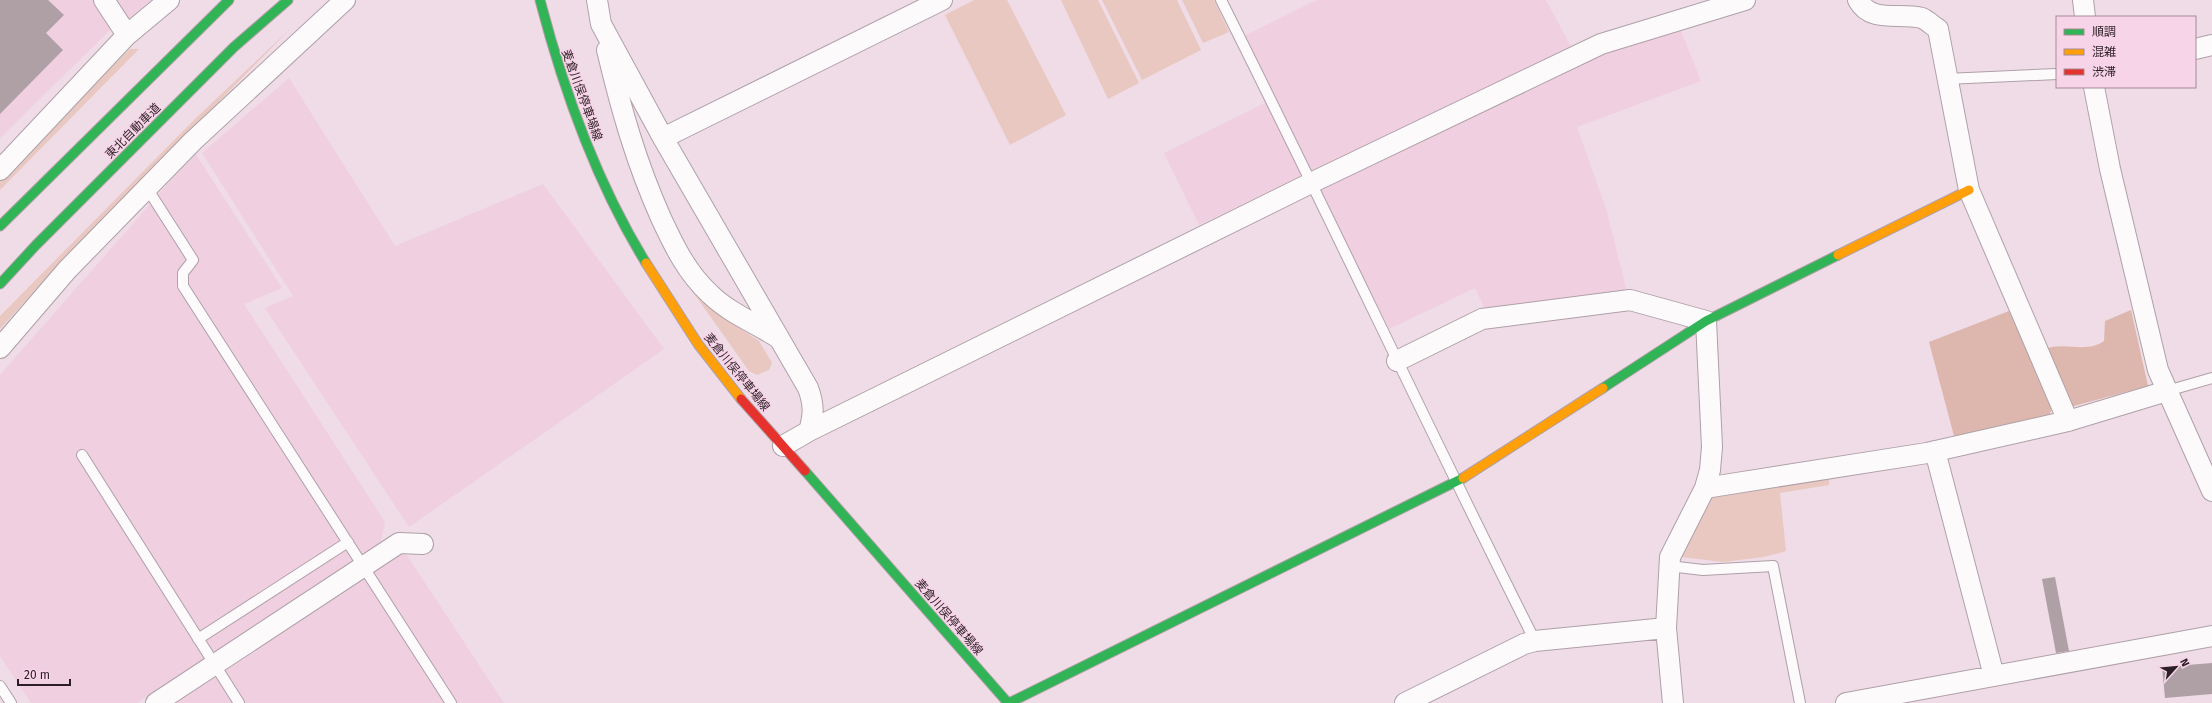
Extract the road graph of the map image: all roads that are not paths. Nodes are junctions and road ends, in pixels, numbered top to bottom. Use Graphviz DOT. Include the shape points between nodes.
graph roads {
  1 [pos="104,0"];
  2 [pos="169,0"];
  3 [pos="229,0"];
  4 [pos="288,0"];
  5 [pos="345,0"];
  6 [pos="540,0"];
  7 [pos="597,0"];
  8 [pos="942,0"];
  9 [pos="1221,0"];
  10 [pos="1745,0"];
  11 [pos="1858,0"];
  12 [pos="2083,0"];
  13 [pos="2085,16"];
  14 [pos="601,24"];
  15 [pos="127,35"];
  16 [pos="2212,45"];
  17 [pos="2196,49"];
  18 [pos="2056,74"];
  19 [pos="1946,78"];
  20 [pos="2094,88"];
  21 [pos="663,138"];
  22 [pos="0,170"];
  23 [pos="1312,182"];
  24 [pos="147,188"];
  25 [pos="1969,190"];
  26 [pos="0,226"];
  27 [pos="0,284"];
  28 [pos="1706,321"];
  29 [pos="780,339"];
  30 [pos="0,348"];
  31 [pos="1397,360"];
  32 [pos="2212,378"];
  33 [pos="2167,391"];
  34 [pos="2068,421"];
  35 [pos="808,431"];
  36 [pos="783,446"];
  37 [pos="1935,451"];
  38 [pos="82,455"];
  39 [pos="1455,483"];
  40 [pos="1705,488"];
  41 [pos="2212,491"];
  42 [pos="348,542"];
  43 [pos="423,544"];
  44 [pos="363,566"];
  45 [pos="1669,566"];
  46 [pos="1666,628"];
  47 [pos="2212,636"];
  48 [pos="198,639"];
  49 [pos="1535,640"];
  50 [pos="214,665"];
  51 [pos="1994,676"];
  52 [pos="0,686"];
  53 [pos="11,703"];
  54 [pos="156,703"];
  55 [pos="239,703"];
  56 [pos="451,703"];
  57 [pos="1009,703"];
  58 [pos="1405,703"];
  59 [pos="1673,703"];
  60 [pos="1800,703"];
  61 [pos="1846,703"];
  1 -- 15 [label="street"];
  2 -- 15 [label="street"];
  3 -- 26 [label="main road"];
  4 -- 27 [label="main road, 東北自動車道" via="228,53"];
  5 -- 24 [label="street" via="193,141"];
  6 -- 36 [label="main road, 麦倉川俣停車場線" via="553,50 580,131 618,213 669,303 705,354"];
  7 -- 14 [label="street"];
  8 -- 21 [label="street"];
  9 -- 23 [label="lane"];
  10 -- 23 [label="street" via="1601,44"];
  11 -- 19 [label="street" via="1862,8 1880,16 1922,18 1938,29"];
  12 -- 13 [label="street"];
  14 -- 21 [label="street"];
  14 -- 29 [label="street" via="628,133 644,181 673,244 693,276 711,296"];
  15 -- 22 [label="street"];
  16 -- 17 [label="street"];
  18 -- 19 [label="lane"];
  19 -- 25 [label="street"];
  20 -- 33 [label="street" via="2110,169 2151,343"];
  21 -- 29 [label="street"];
  23 -- 31 [label="lane"];
  23 -- 35 [label="street"];
  24 -- 30 [label="street" via="67,270"];
  24 -- 42 [label="lane" via="193,260 183,273 183,286"];
  25 -- 28 [label="main road"];
  25 -- 34 [label="street"];
  28 -- 31 [label="street" via="1630,300 1482,319"];
  28 -- 39 [label="main road"];
  28 -- 40 [label="street" via="1712,447"];
  29 -- 35 [label="street" via="813,401 814,414"];
  31 -- 39 [label="lane"];
  32 -- 33 [label="lane"];
  33 -- 34 [label="street"];
  33 -- 41 [label="street"];
  34 -- 37 [label="street"];
  35 -- 36 [label="street"];
  36 -- 57 [label="main road, 麦倉川俣停車場線"];
  37 -- 40 [label="street"];
  37 -- 51 [label="street"];
  38 -- 48 [label="lane"];
  39 -- 49 [label="lane"];
  39 -- 57 [label="main road"];
  40 -- 45 [label="street" via="1670,558"];
  42 -- 44 [label="lane"];
  42 -- 48 [label="lane"];
  43 -- 44 [label="street" via="399,542"];
  44 -- 50 [label="street"];
  44 -- 56 [label="lane"];
  45 -- 46 [label="street"];
  45 -- 60 [label="lane" via="1703,570 1773,566"];
  46 -- 49 [label="street"];
  46 -- 59 [label="street"];
  47 -- 51 [label="street"];
  48 -- 50 [label="lane"];
  49 -- 58 [label="street"];
  50 -- 54 [label="street"];
  50 -- 55 [label="lane"];
  51 -- 61 [label="street"];
  52 -- 53 [label="lane"];
}
